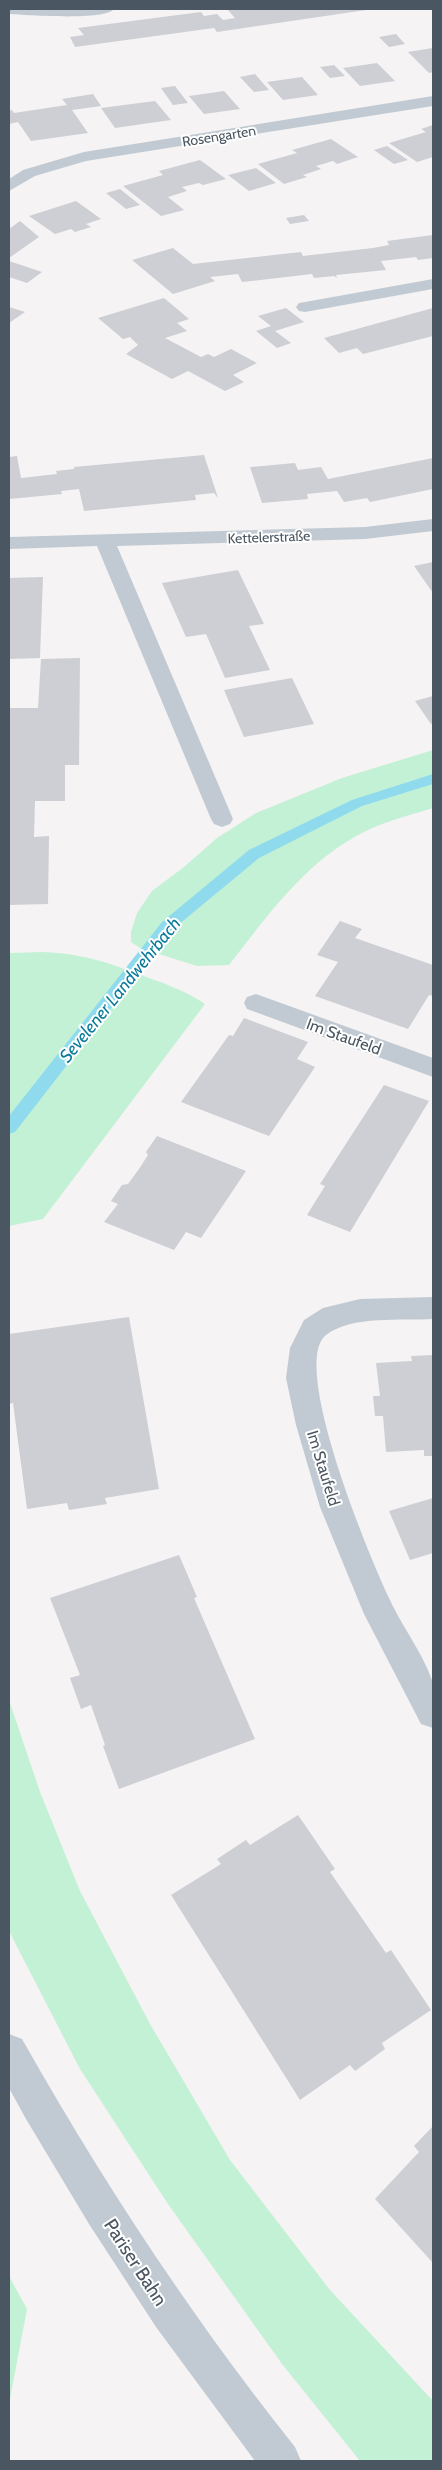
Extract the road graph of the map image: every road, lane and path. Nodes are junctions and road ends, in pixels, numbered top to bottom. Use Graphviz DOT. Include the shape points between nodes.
graph roads {
  1 [pos="107,9"];
  2 [pos="9,10"];
  3 [pos="433,101"];
  4 [pos="9,186"];
  5 [pos="433,284"];
  6 [pos="305,307"];
  7 [pos="433,525"];
  8 [pos="105,542"];
  9 [pos="9,543"];
  10 [pos="222,819"];
  11 [pos="256,1003"];
  12 [pos="433,1068"];
  13 [pos="433,1308"];
  14 [pos="433,1713"];
  15 [pos="9,2052"];
  16 [pos="281,2461"];
  1 -- 2 [label="street" via="83,12"];
  3 -- 4 [label="street, Rosengarten" via="84,157 29,173"];
  5 -- 6 [label="street"];
  7 -- 8 [label="street, Kettelerstraße" via="365,534"];
  8 -- 9 [label="street, Kettelerstraße"];
  8 -- 10 [label="street"];
  11 -- 12 [label="street, Im Staufeld"];
  13 -- 14 [label="street, Im Staufeld" via="360,1310 334,1316 314,1328 304,1348 301,1378 310,1425 339,1516 375,1604"];
  15 -- 16 [label="street, Pariser Bahn" via="48,2124 140,2270 235,2405"];
}
